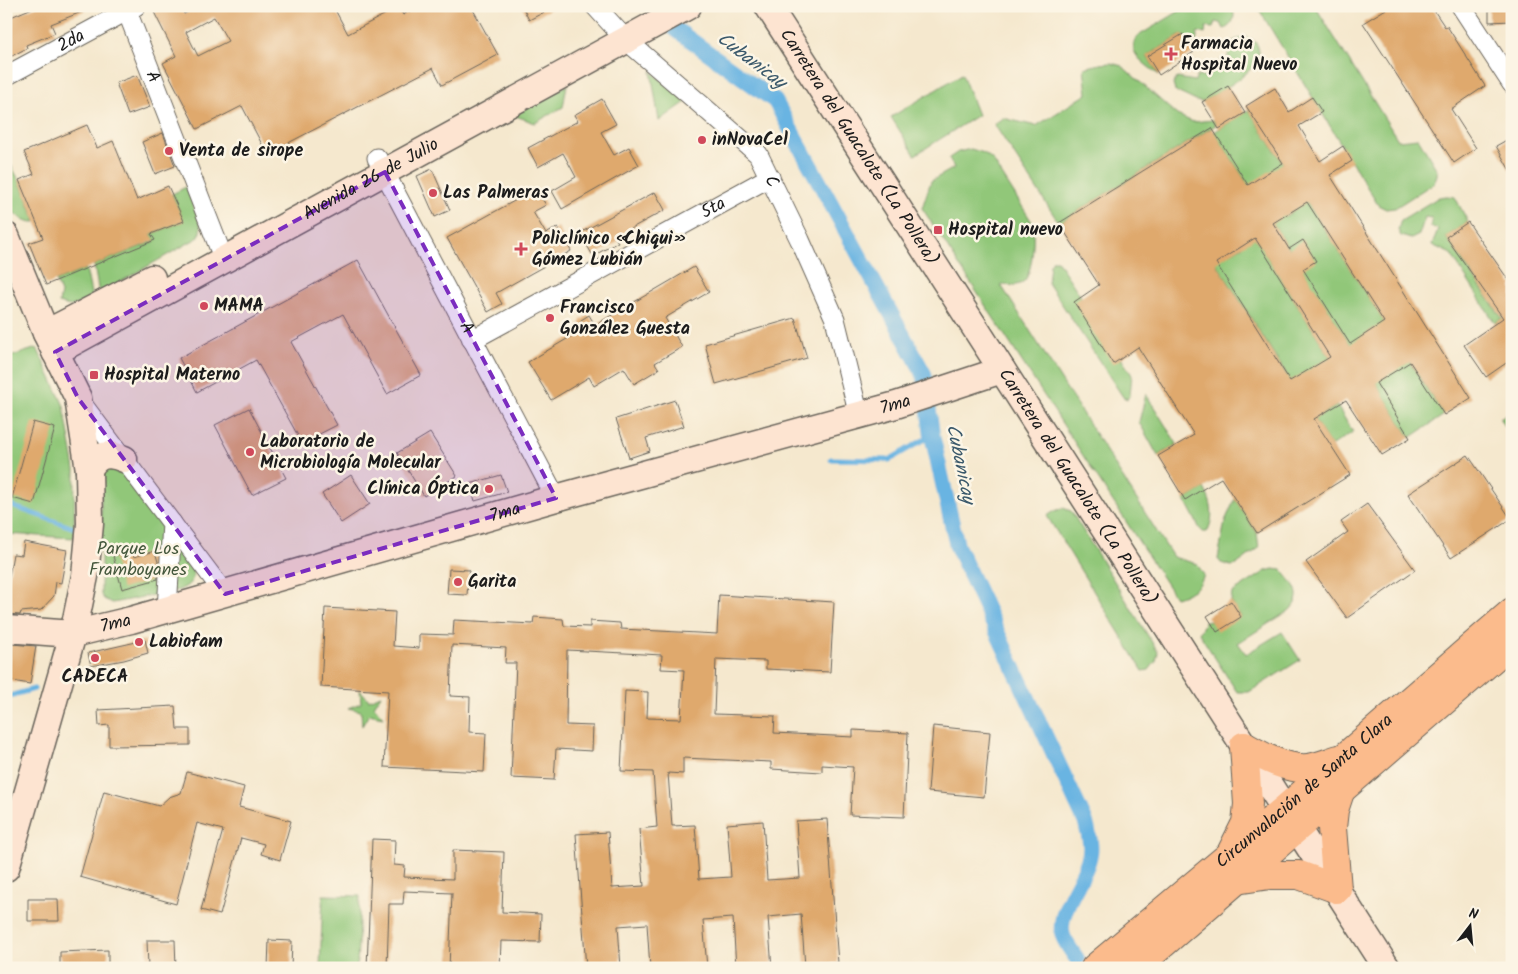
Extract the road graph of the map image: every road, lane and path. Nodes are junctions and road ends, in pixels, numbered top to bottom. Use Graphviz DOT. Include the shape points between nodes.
graph roads {
  1 [pos="594,6"];
  2 [pos="756,6"];
  3 [pos="768,6"];
  4 [pos="786,6"];
  5 [pos="1461,6"];
  6 [pos="129,8"];
  7 [pos="675,8"];
  8 [pos="629,32"];
  9 [pos="788,36"];
  10 [pos="6,76"];
  11 [pos="1512,84"];
  12 [pos="381,165"];
  13 [pos="770,177"];
  14 [pos="6,236"];
  15 [pos="221,251"];
  16 [pos="46,332"];
  17 [pos="472,340"];
  18 [pos="1002,370"];
  19 [pos="78,398"];
  20 [pos="858,416"];
  21 [pos="124,459"];
  22 [pos="89,470"];
  23 [pos="556,498"];
  24 [pos="172,523"];
  25 [pos="225,594"];
  26 [pos="167,610"];
  27 [pos="1512,612"];
  28 [pos="6,628"];
  29 [pos="73,634"];
  30 [pos="1512,642"];
  31 [pos="1244,746"];
  32 [pos="1343,758"];
  33 [pos="1341,789"];
  34 [pos="1291,818"];
  35 [pos="6,868"];
  36 [pos="1233,868"];
  37 [pos="1337,889"];
  38 [pos="1095,968"];
  39 [pos="1135,968"];
  40 [pos="1387,968"];
  1 -- 8 [label="street, C"];
  2 -- 9 [label="main road"];
  3 -- 9 [label="main road, Carretera del Guacalote (La Pollera)"];
  4 -- 9 [label="main road"];
  5 -- 11 [label="street"];
  6 -- 10 [label="street, 2da"];
  6 -- 15 [label="street, A"];
  7 -- 8 [label="main road, Avenida 26 de Julio"];
  8 -- 12 [label="main road, Avenida 26 de Julio"];
  8 -- 13 [label="street, C" via="704,108 758,154"];
  9 -- 18 [label="main road, Carretera del Guacalote (La Pollera)"];
  12 -- 15 [label="main road, Avenida 26 de Julio"];
  12 -- 17 [label="street, A"];
  13 -- 17 [label="street, 5ta"];
  13 -- 20 [label="street, C" via="835,319"];
  14 -- 16 [label="main road"];
  15 -- 16 [label="main road, Avenida 26 de Julio"];
  15 -- 16 [label="main road, Avenida 26 de Julio" via="76,317 51,320"];
  16 -- 19 [label="main road"];
  17 -- 23 [label="street, A"];
  18 -- 20 [label="main road, 7ma"];
  18 -- 31 [label="main road, Carretera del Guacalote (La Pollera)"];
  19 -- 21 [label="street"];
  19 -- 22 [label="main road"];
  20 -- 23 [label="main road, 7ma"];
  21 -- 22 [label="main road" via="103,455 92,463"];
  21 -- 24 [label="street"];
  22 -- 29 [label="main road" via="85,576"];
  23 -- 25 [label="main road, 7ma"];
  24 -- 25 [label="street"];
  24 -- 26 [label="street"];
  25 -- 26 [label="main road, 7ma"];
  26 -- 29 [label="main road, 7ma"];
  27 -- 32 [label="highway, Circunvalación de Santa Clara"];
  28 -- 29 [label="main road, 7ma"];
  29 -- 35 [label="main road"];
  30 -- 33 [label="highway, Circunvalación de Santa Clara"];
  31 -- 32 [label="highway" via="1265,758 1308,768"];
  31 -- 34 [label="main road, Carretera del Guacalote (La Pollera)"];
  31 -- 36 [label="highway" via="1248,804"];
  32 -- 34 [label="highway, Circunvalación de Santa Clara"];
  33 -- 34 [label="highway, Circunvalación de Santa Clara"];
  33 -- 37 [label="highway" via="1332,828"];
  34 -- 36 [label="highway, Circunvalación de Santa Clara"];
  34 -- 37 [label="main road, Carretera del Guacalote (La Pollera)"];
  36 -- 37 [label="highway" via="1270,875 1299,875"];
  36 -- 38 [label="highway, Circunvalación de Santa Clara"];
  36 -- 39 [label="highway, Circunvalación de Santa Clara"];
  37 -- 40 [label="main road, Carretera del Guacalote (La Pollera)"];
}
